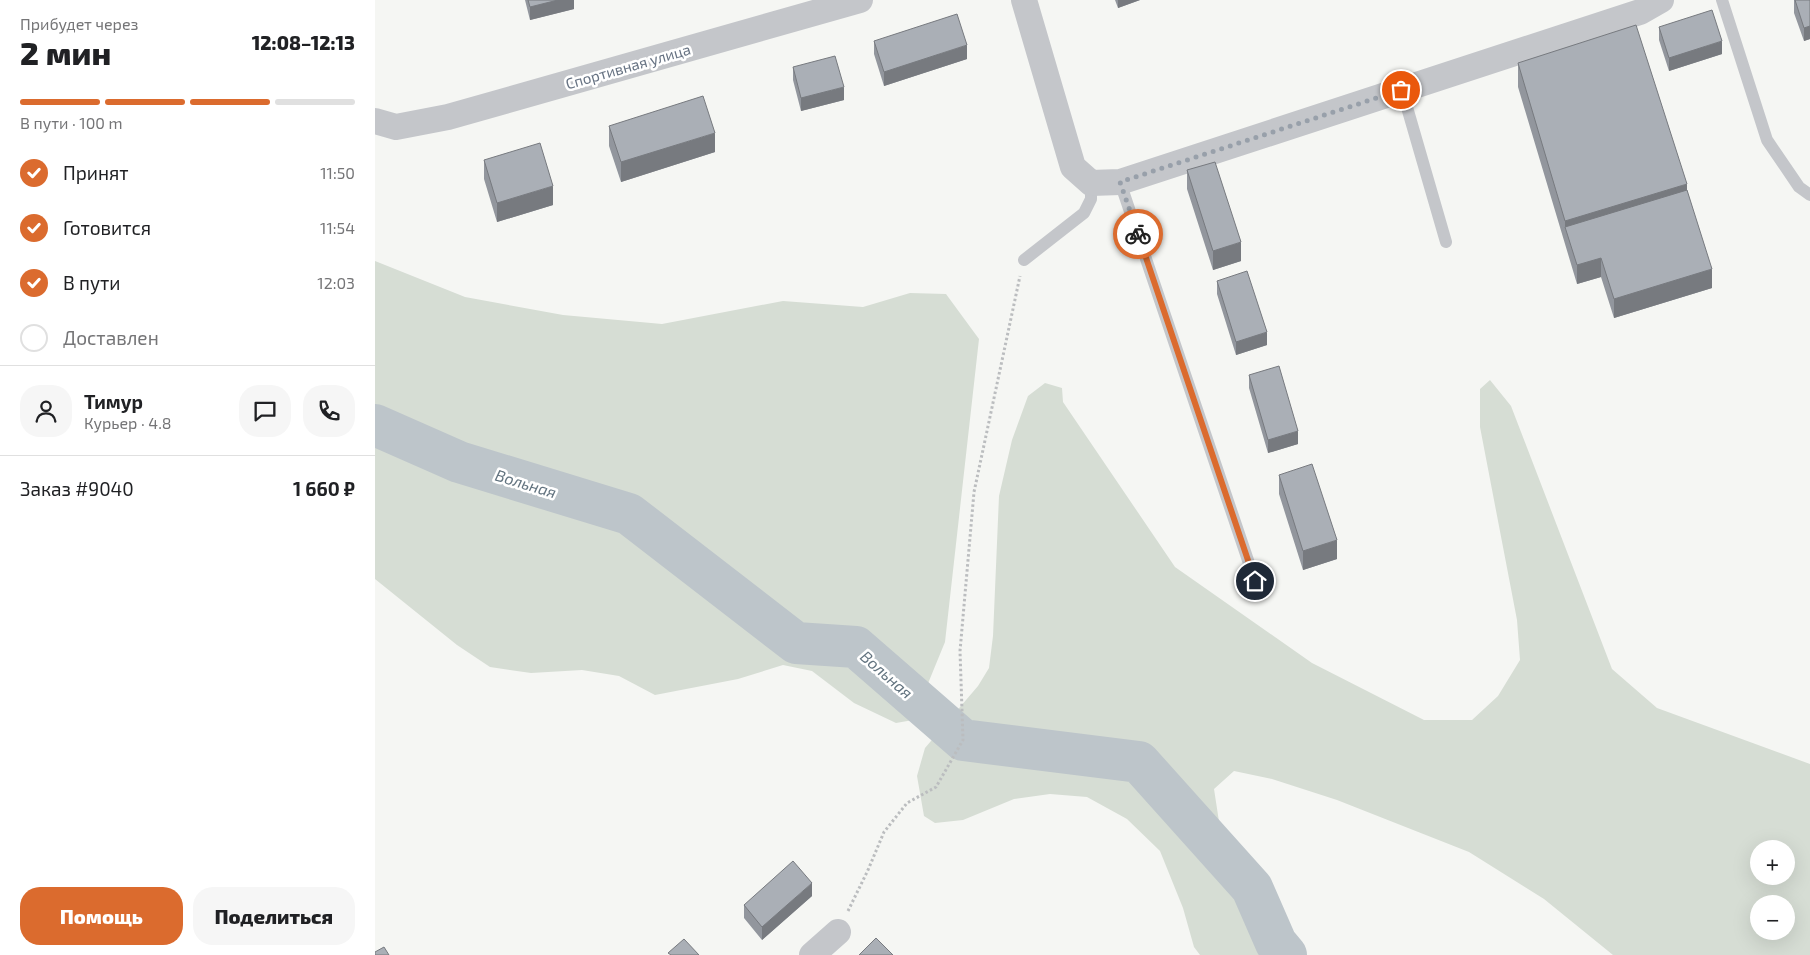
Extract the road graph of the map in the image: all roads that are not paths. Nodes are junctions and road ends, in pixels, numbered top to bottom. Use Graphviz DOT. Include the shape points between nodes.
graph roads {
  1 [pos="860,0"];
  2 [pos="1024,0"];
  3 [pos="1661,0"];
  4 [pos="1722,0"];
  5 [pos="1401,90"];
  6 [pos="385,124"];
  7 [pos="1120,182"];
  8 [pos="1091,183"];
  9 [pos="1810,195"];
  10 [pos="1446,242"];
  11 [pos="1024,260"];
  12 [pos="1255,581"];
  13 [pos="837,932"];
  14 [pos="812,955"];
  1 -- 6 [label="street, Спортивная улица" via="448,117"];
  2 -- 8 [label="street" via="1073,167"];
  3 -- 5 [label="street" via="1640,12"];
  4 -- 9 [label="lane" via="1767,140 1799,187"];
  5 -- 7 [label="street"];
  5 -- 10 [label="lane"];
  7 -- 8 [label="street"];
  7 -- 12 [label="lane"];
  8 -- 11 [label="lane" via="1091,199 1084,213"];
  13 -- 14 [label="street"];
}
